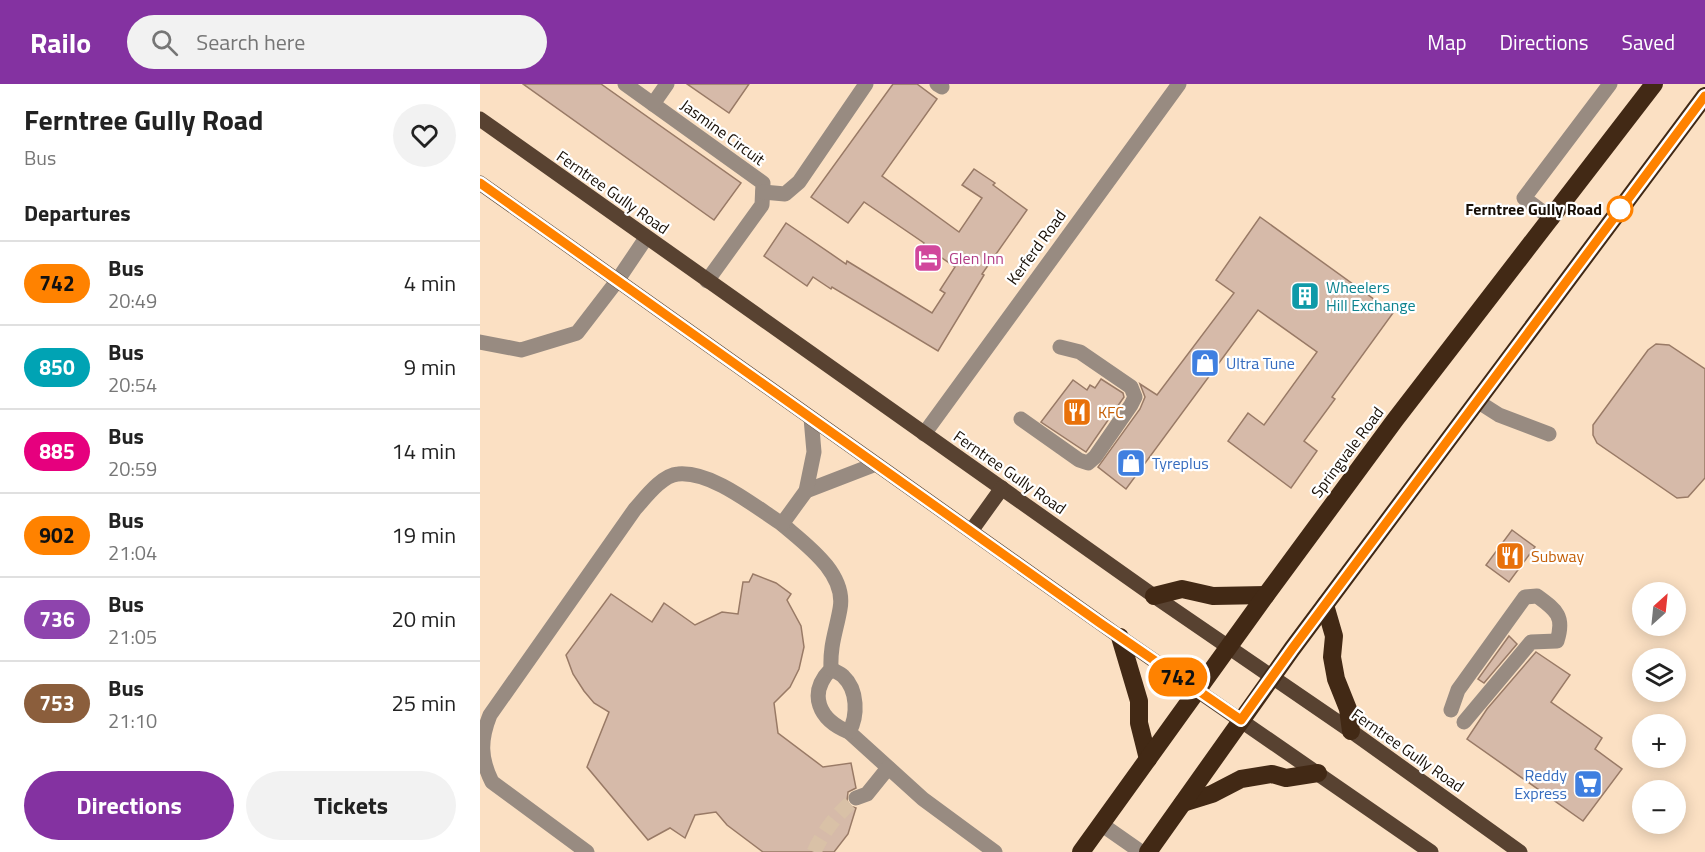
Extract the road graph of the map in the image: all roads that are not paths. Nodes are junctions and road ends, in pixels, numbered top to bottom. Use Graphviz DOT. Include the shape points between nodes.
graph roads {
  1 [pos="625,84"];
  2 [pos="667,84"];
  3 [pos="866,84"];
  4 [pos="1179,84"];
  5 [pos="1610,84"];
  6 [pos="1654,84"];
  7 [pos="1705,96"];
  8 [pos="653,104"];
  9 [pos="480,119"];
  10 [pos="480,183"];
  11 [pos="763,192"];
  12 [pos="1552,219"];
  13 [pos="646,237"];
  14 [pos="617,281"];
  15 [pos="707,281"];
  16 [pos="480,342"];
  17 [pos="1060,347"];
  18 [pos="1478,401"];
  19 [pos="811,418"];
  20 [pos="1021,419"];
  21 [pos="924,434"];
  22 [pos="1549,434"];
  23 [pos="876,464"];
  24 [pos="1002,488"];
  25 [pos="806,491"];
  26 [pos="782,524"];
  27 [pos="971,531"];
  28 [pos="1266,595"];
  29 [pos="1154,596"];
  30 [pos="1325,605"];
  31 [pos="1120,637"];
  32 [pos="1228,647"];
  33 [pos="831,669"];
  34 [pos="1273,677"];
  35 [pos="1197,690"];
  36 [pos="1451,710"];
  37 [pos="1241,720"];
  38 [pos="1464,722"];
  39 [pos="1351,731"];
  40 [pos="849,732"];
  41 [pos="1148,759"];
  42 [pos="888,768"];
  43 [pos="1318,773"];
  44 [pos="856,798"];
  45 [pos="1183,803"];
  46 [pos="1101,824"];
  47 [pos="587,852"];
  48 [pos="995,852"];
  49 [pos="1081,852"];
  50 [pos="1141,852"];
  51 [pos="1148,852"];
  52 [pos="1431,852"];
  53 [pos="1520,852"];
  1 -- 8 [label="street, Jasmine Circuit"];
  2 -- 8 [label="street"];
  3 -- 11 [label="street, Jasmine Circuit" via="799,182 785,194"];
  4 -- 21 [label="street, Kerferd Road"];
  5 -- 12 [label="street" via="1524,198"];
  6 -- 12 [label="highway, Springvale Road"];
  7 -- 18 [label="highway"];
  8 -- 11 [label="street, Jasmine Circuit" via="763,183"];
  9 -- 13 [label="main road, Ferntree Gully Road"];
  10 -- 14 [label="main road"];
  11 -- 15 [label="street, Jasmine Circuit" via="762,205"];
  12 -- 28 [label="highway, Springvale Road" via="1395,420"];
  13 -- 14 [label="street"];
  13 -- 15 [label="main road, Ferntree Gully Road"];
  14 -- 16 [label="street" via="577,333 521,350"];
  14 -- 19 [label="main road"];
  15 -- 21 [label="main road, Ferntree Gully Road"];
  17 -- 20 [label="street" via="1080,352 1131,387 1135,397 1131,405 1088,463"];
  18 -- 22 [label="street" via="1499,415"];
  18 -- 30 [label="highway"];
  19 -- 23 [label="main road"];
  19 -- 25 [label="street" via="814,452"];
  21 -- 24 [label="main road, Ferntree Gully Road"];
  23 -- 25 [label="street"];
  23 -- 27 [label="main road"];
  24 -- 27 [label="main road"];
  24 -- 29 [label="main road, Ferntree Gully Road"];
  25 -- 26 [label="street"];
  26 -- 33 [label="street" via="821,557 840,593"];
  26 -- 47 [label="street" via="702,477 676,474 654,487 490,715 481,746 483,768 492,782"];
  27 -- 31 [label="main road"];
  28 -- 29 [label="highway" via="1213,596 1182,589"];
  28 -- 32 [label="highway, Springvale Road"];
  29 -- 32 [label="main road, Ferntree Gully Road"];
  30 -- 34 [label="highway"];
  30 -- 39 [label="highway" via="1334,636 1336,679 1348,709"];
  31 -- 35 [label="main road"];
  31 -- 41 [label="highway" via="1139,700 1139,723"];
  32 -- 34 [label="main road, Ferntree Gully Road"];
  32 -- 35 [label="highway, Springvale Road"];
  33 -- 40 [label="street" via="844,676 855,697 854,722"];
  33 -- 40 [label="street" via="818,687 821,711 836,727"];
  34 -- 37 [label="highway"];
  34 -- 39 [label="main road, Ferntree Gully Road"];
  35 -- 37 [label="main road"];
  35 -- 41 [label="highway, Springvale Road"];
  36 -- 38 [label="street" via="1458,690 1525,597 1537,596 1554,609 1561,627 1557,641 1531,642"];
  37 -- 43 [label="main road"];
  37 -- 45 [label="highway"];
  39 -- 53 [label="main road, Ferntree Gully Road"];
  40 -- 42 [label="street"];
  41 -- 46 [label="highway, Springvale Road"];
  42 -- 44 [label="street" via="867,794"];
  42 -- 48 [label="street" via="923,800"];
  43 -- 45 [label="highway" via="1241,779"];
  43 -- 52 [label="main road"];
  45 -- 51 [label="highway"];
  46 -- 49 [label="highway, Springvale Road"];
  46 -- 50 [label="street"];
}
